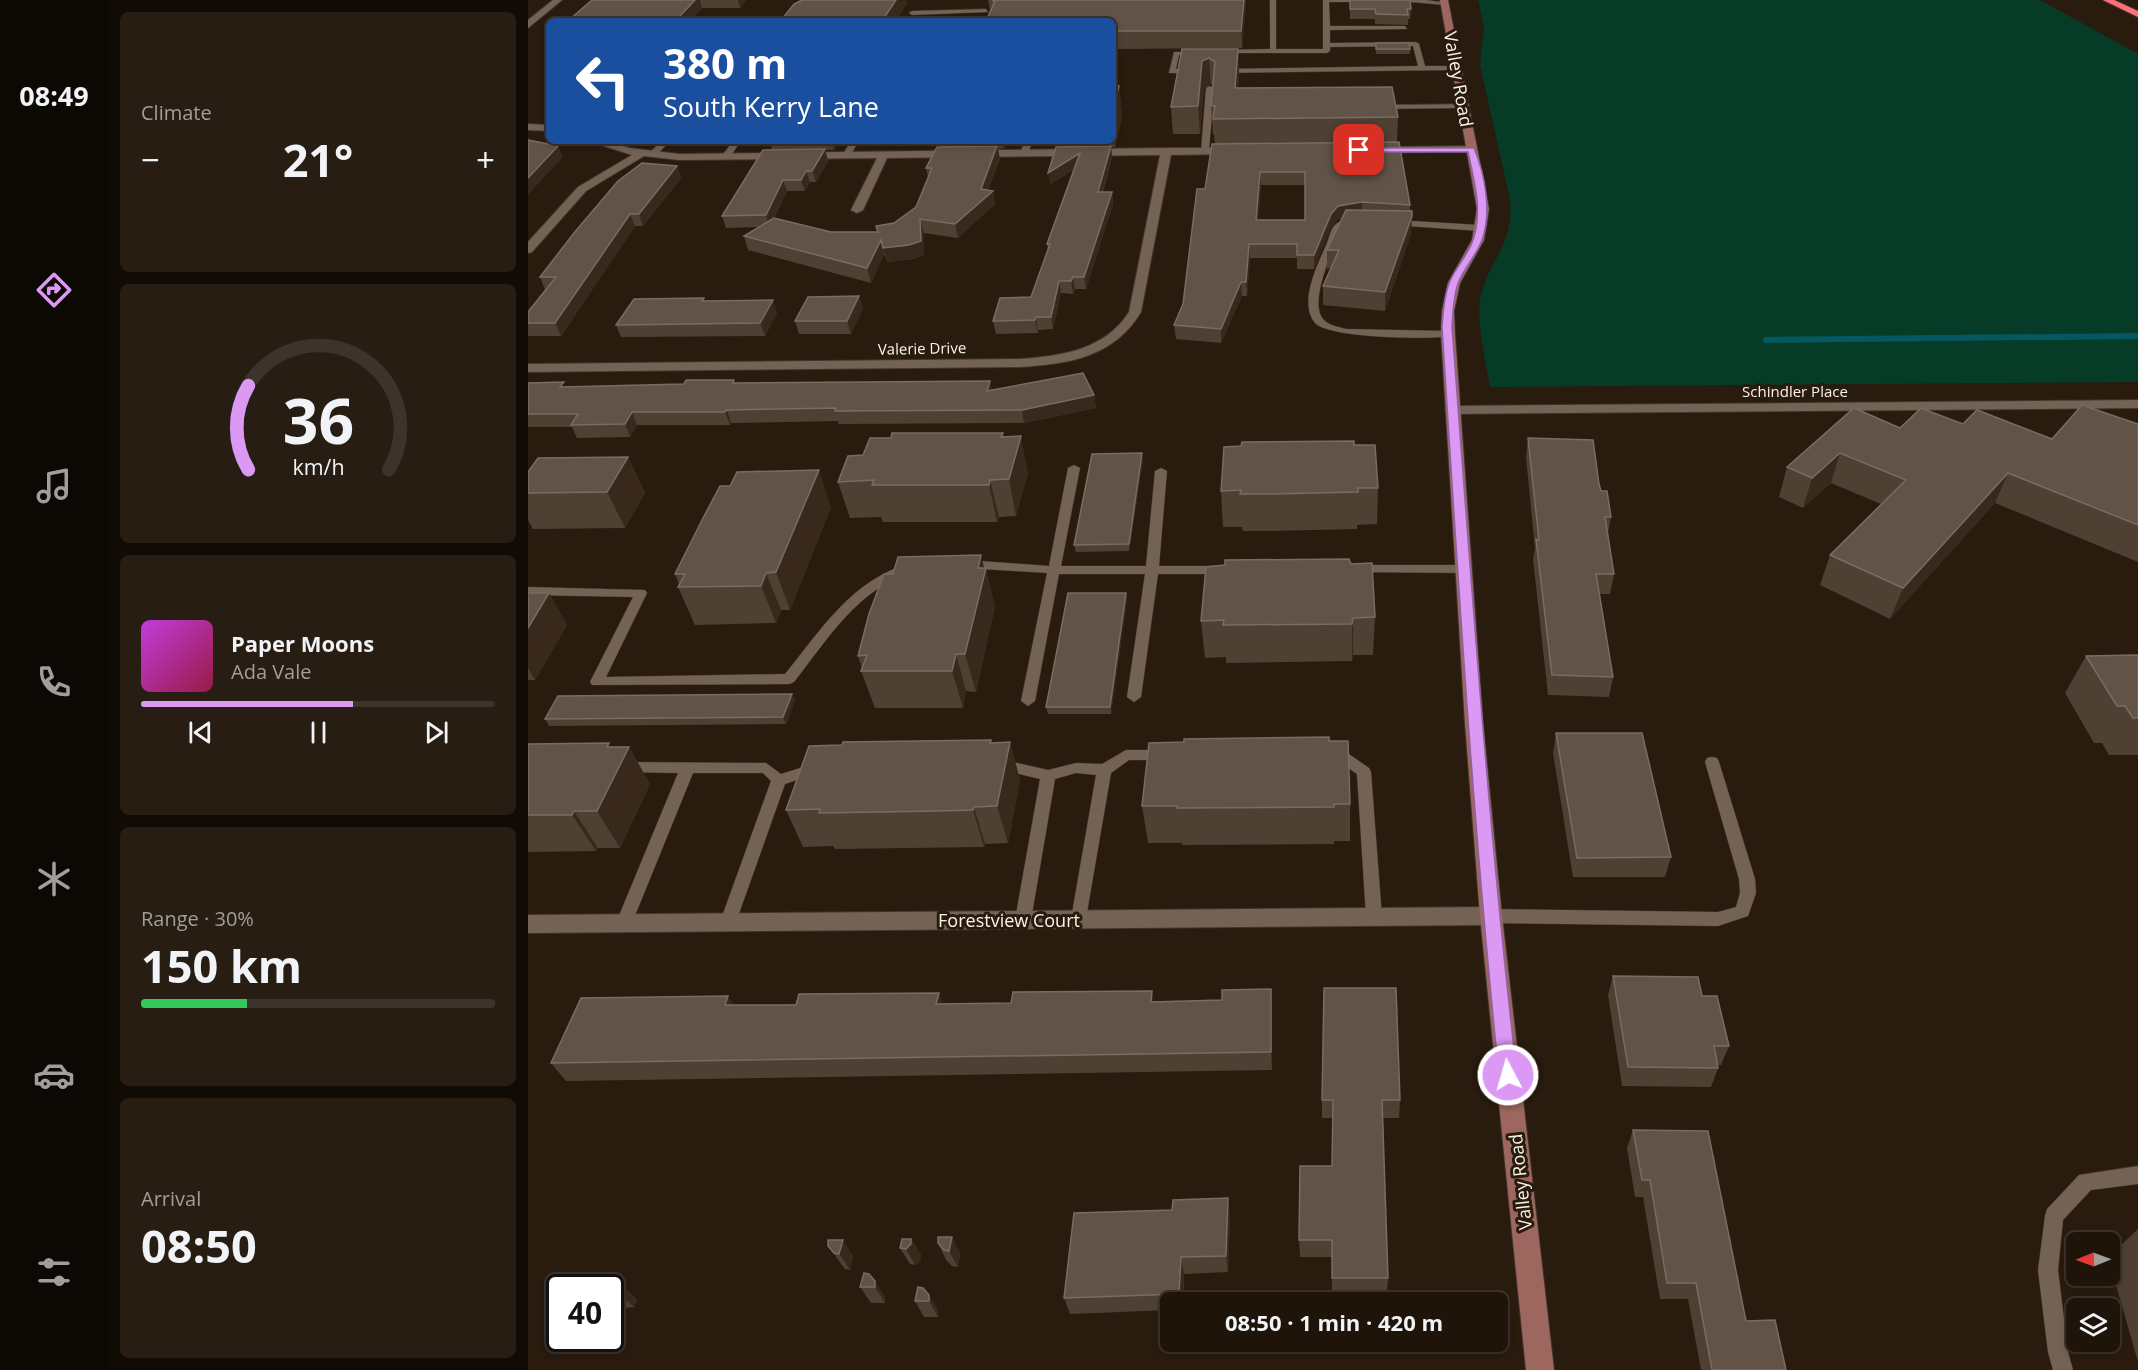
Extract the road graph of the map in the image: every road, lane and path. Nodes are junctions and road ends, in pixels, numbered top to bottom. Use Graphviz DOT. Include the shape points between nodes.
graph roads {
  1 [pos="558,0"];
  2 [pos="1273,0"];
  3 [pos="1326,0"];
  4 [pos="2107,0"];
  5 [pos="2123,0"];
  6 [pos="1444,2"];
  7 [pos="2135,12"];
  8 [pos="911,14"];
  9 [pos="982,18"];
  10 [pos="528,25"];
  11 [pos="1327,28"];
  12 [pos="1406,28"];
  13 [pos="1327,48"];
  14 [pos="1273,52"];
  15 [pos="1457,68"];
  16 [pos="1422,69"];
  17 [pos="1327,70"];
  18 [pos="1207,71"];
  19 [pos="1218,71"];
  20 [pos="1210,88"];
  21 [pos="1464,106"];
  22 [pos="1371,107"];
  23 [pos="528,127"];
  24 [pos="546,128"];
  25 [pos="605,144"];
  26 [pos="662,144"];
  27 [pos="735,144"];
  28 [pos="853,144"];
  29 [pos="1028,144"];
  30 [pos="1471,149"];
  31 [pos="1366,150"];
  32 [pos="1166,151"];
  33 [pos="1205,151"];
  34 [pos="1251,151"];
  35 [pos="1024,153"];
  36 [pos="647,154"];
  37 [pos="847,154"];
  38 [pos="885,154"];
  39 [pos="726,156"];
  40 [pos="857,210"];
  41 [pos="1362,221"];
  42 [pos="1384,222"];
  43 [pos="1480,228"];
  44 [pos="528,249"];
  45 [pos="1448,334"];
  46 [pos="528,368"];
  47 [pos="2138,404"];
  48 [pos="1452,410"];
  49 [pos="1074,468"];
  50 [pos="1161,471"];
  51 [pos="956,563"];
  52 [pos="928,564"];
  53 [pos="1465,569"];
  54 [pos="1056,570"];
  55 [pos="1152,570"];
  56 [pos="1234,570"];
  57 [pos="1341,570"];
  58 [pos="528,591"];
  59 [pos="1134,698"];
  60 [pos="1028,701"];
  61 [pos="1174,755"];
  62 [pos="1317,756"];
  63 [pos="1712,762"];
  64 [pos="980,764"];
  65 [pos="608,767"];
  66 [pos="688,767"];
  67 [pos="826,768"];
  68 [pos="1104,770"];
  69 [pos="1048,776"];
  70 [pos="779,780"];
  71 [pos="1491,916"];
  72 [pos="1374,917"];
  73 [pos="1079,919"];
  74 [pos="1023,920"];
  75 [pos="728,922"];
  76 [pos="624,923"];
  77 [pos="528,924"];
  78 [pos="2138,1175"];
  79 [pos="1540,1370"];
  80 [pos="2063,1370"];
  1 -- 10 [label="street"];
  2 -- 14 [label="lane"];
  3 -- 6 [label="lane"];
  3 -- 11 [label="lane"];
  4 -- 7 [label="highway"];
  5 -- 7 [label="highway"];
  6 -- 15 [label="street, Valley Road"];
  8 -- 9 [label="lane" via="987,8"];
  11 -- 12 [label="lane"];
  11 -- 13 [label="lane"];
  13 -- 14 [label="lane"];
  13 -- 16 [label="lane" via="1416,44"];
  13 -- 17 [label="lane"];
  14 -- 18 [label="lane" via="1176,53 1172,71"];
  15 -- 16 [label="lane"];
  15 -- 21 [label="street, Valley Road"];
  16 -- 17 [label="lane"];
  17 -- 19 [label="lane"];
  20 -- 33 [label="lane"];
  21 -- 22 [label="lane"];
  21 -- 30 [label="street, Valley Road"];
  23 -- 24 [label="street"];
  25 -- 36 [label="street"];
  26 -- 36 [label="lane"];
  27 -- 39 [label="lane"];
  28 -- 37 [label="lane"];
  29 -- 35 [label="lane"];
  30 -- 31 [label="street"];
  30 -- 43 [label="street, Valley Road" via="1483,209"];
  32 -- 33 [label="street"];
  32 -- 35 [label="street"];
  32 -- 46 [label="street, Valerie Drive" via="1131,321 1111,340 1078,354 1020,363"];
  33 -- 34 [label="street"];
  35 -- 38 [label="street"];
  36 -- 39 [label="street"];
  36 -- 44 [label="street" via="582,189"];
  37 -- 38 [label="street"];
  37 -- 39 [label="street"];
  38 -- 40 [label="street"];
  41 -- 45 [label="lane" via="1343,223 1337,228 1314,294 1314,313 1320,322 1350,332"];
  42 -- 43 [label="lane"];
  43 -- 45 [label="street, Valley Road" via="1478,240 1454,282"];
  45 -- 48 [label="street, Valley Road"];
  47 -- 48 [label="street, Schindler Place"];
  48 -- 53 [label="street, Valley Road"];
  49 -- 54 [label="lane"];
  50 -- 55 [label="lane"];
  51 -- 54 [label="lane"];
  52 -- 58 [label="lane" via="890,573 874,582 789,679 597,682 641,593"];
  53 -- 57 [label="lane"];
  53 -- 71 [label="street, Valley Road"];
  54 -- 55 [label="lane"];
  54 -- 60 [label="lane"];
  55 -- 56 [label="lane"];
  55 -- 59 [label="lane"];
  61 -- 68 [label="lane" via="1126,755"];
  62 -- 72 [label="lane" via="1341,756 1364,772"];
  63 -- 71 [label="lane" via="1747,879 1748,893 1742,911 1718,919"];
  64 -- 69 [label="lane" via="1004,764"];
  65 -- 66 [label="lane"];
  66 -- 70 [label="lane" via="766,768"];
  66 -- 76 [label="lane"];
  67 -- 70 [label="lane"];
  68 -- 69 [label="lane" via="1076,768"];
  68 -- 73 [label="lane"];
  69 -- 74 [label="lane"];
  70 -- 75 [label="lane"];
  71 -- 72 [label="street, Forestview Court"];
  71 -- 79 [label="street, Valley Road"];
  72 -- 73 [label="street, Forestview Court"];
  73 -- 74 [label="street, Forestview Court"];
  74 -- 75 [label="street, Forestview Court"];
  75 -- 76 [label="street, Forestview Court"];
  76 -- 77 [label="street, Forestview Court"];
  78 -- 80 [label="lane" via="2086,1181 2054,1216 2048,1270"];
}
